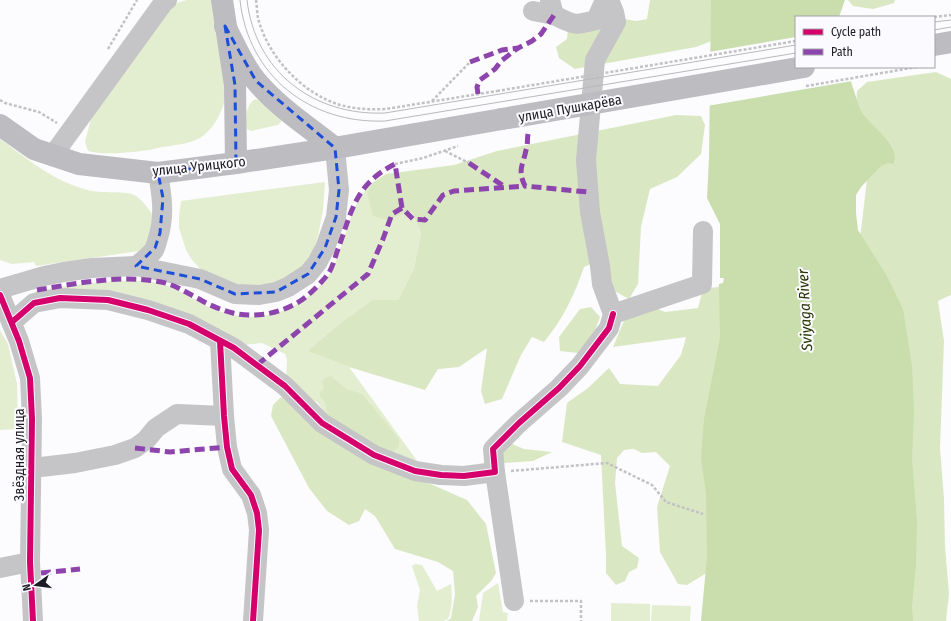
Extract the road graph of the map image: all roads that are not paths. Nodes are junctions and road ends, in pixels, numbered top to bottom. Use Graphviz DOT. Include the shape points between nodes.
graph roads {
  1 [pos="167,0"];
  2 [pos="222,0"];
  3 [pos="605,0"];
  4 [pos="609,0"];
  5 [pos="552,8"];
  6 [pos="533,11"];
  7 [pos="225,26"];
  8 [pos="951,42"];
  9 [pos="935,45"];
  10 [pos="798,68"];
  11 [pos="0,125"];
  12 [pos="335,148"];
  13 [pos="53,155"];
  14 [pos="236,163"];
  15 [pos="158,174"];
  16 [pos="703,231"];
  17 [pos="136,266"];
  18 [pos="0,289"];
  19 [pos="0,295"];
  20 [pos="613,314"];
  21 [pos="12,322"];
  22 [pos="220,341"];
  23 [pos="224,416"];
  24 [pos="32,467"];
  25 [pos="495,472"];
  26 [pos="30,562"];
  27 [pos="0,568"];
  28 [pos="514,601"];
  29 [pos="33,621"];
  30 [pos="253,621"];
  1 -- 13 [label="street"];
  2 -- 7 [label="main road"];
  3 -- 5 [label="street" via="596,20 579,24 572,24"];
  4 -- 20 [label="street" via="616,22 594,60 586,160 590,212 602,284"];
  5 -- 6 [label="street"];
  7 -- 12 [label="main road" via="242,61 256,82"];
  7 -- 14 [label="main road" via="235,85"];
  8 -- 9 [label="main road"];
  10 -- 12 [label="main road, улица Пушкарёва, bridge"];
  11 -- 13 [label="main road, улица Урицкого" via="34,149"];
  12 -- 14 [label="main road, улица Урицкого"];
  12 -- 17 [label="street" via="339,190 331,233 317,264 308,274 288,287 259,295 235,294 200,279"];
  13 -- 15 [label="main road, улица Урицкого" via="79,164"];
  14 -- 15 [label="main road, улица Урицкого"];
  15 -- 17 [label="street" via="162,198 160,233 155,248"];
  16 -- 20 [label="street" via="702,284"];
  17 -- 18 [label="street" via="64,272"];
  19 -- 21 [label="street, Звёздная улица"];
  20 -- 25 [label="street" via="609,328 580,366 493,449"];
  21 -- 22 [label="street" via="34,303 60,298 108,300 188,324"];
  21 -- 24 [label="street, Звёздная улица" via="30,378"];
  22 -- 23 [label="street"];
  22 -- 25 [label="street" via="234,348 285,386 322,424 374,455 415,471 441,475 464,476"];
  23 -- 24 [label="street" via="178,414 156,428 135,448 75,463"];
  23 -- 30 [label="street" via="232,469 251,495 257,513 259,530"];
  24 -- 26 [label="street, Звёздная улица"];
  25 -- 28 [label="street"];
  26 -- 27 [label="street"];
  26 -- 29 [label="street, Звёздная улица"];
}
